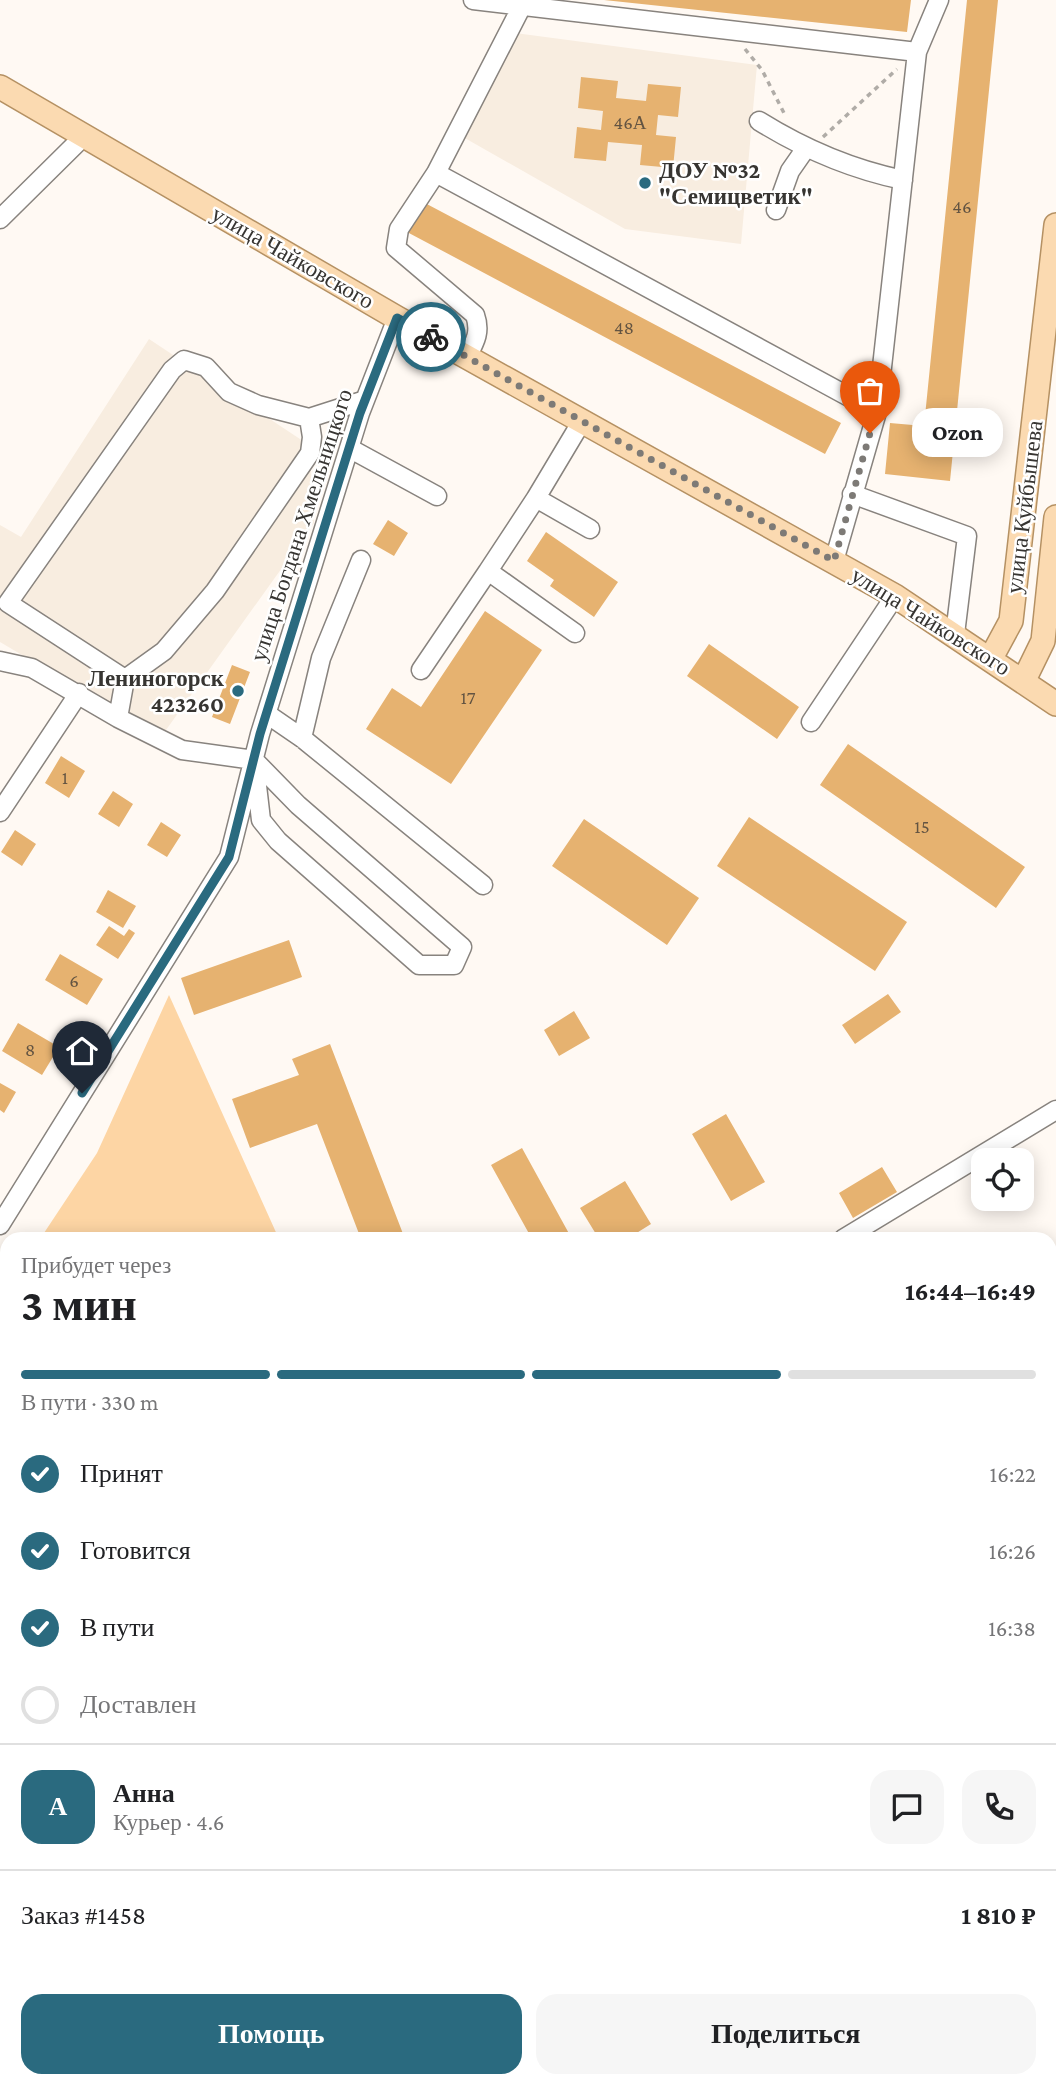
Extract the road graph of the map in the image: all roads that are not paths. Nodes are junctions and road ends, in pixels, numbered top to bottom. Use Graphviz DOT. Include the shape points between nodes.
graph roads {
  1 [pos="473,0"];
  2 [pos="939,0"];
  3 [pos="523,3"];
  4 [pos="917,51"];
  5 [pos="0,87"];
  6 [pos="759,121"];
  7 [pos="84,136"];
  8 [pos="803,146"];
  9 [pos="436,173"];
  10 [pos="903,180"];
  11 [pos="776,210"];
  12 [pos="0,219"];
  13 [pos="1056,225"];
  14 [pos="397,318"];
  15 [pos="467,357"];
  16 [pos="365,400"];
  17 [pos="877,412"];
  18 [pos="309,418"];
  19 [pos="582,421"];
  20 [pos="349,448"];
  21 [pos="852,494"];
  22 [pos="437,496"];
  23 [pos="536,498"];
  24 [pos="1056,517"];
  25 [pos="590,529"];
  26 [pos="1054,544"];
  27 [pos="361,560"];
  28 [pos="834,561"];
  29 [pos="488,571"];
  30 [pos="895,596"];
  31 [pos="4,601"];
  32 [pos="575,633"];
  33 [pos="955,634"];
  34 [pos="991,658"];
  35 [pos="0,661"];
  36 [pos="421,670"];
  37 [pos="125,679"];
  38 [pos="1024,680"];
  39 [pos="79,693"];
  40 [pos="1056,704"];
  41 [pos="267,714"];
  42 [pos="118,718"];
  43 [pos="811,722"];
  44 [pos="302,738"];
  45 [pos="254,760"];
  46 [pos="0,812"];
  47 [pos="483,885"];
  48 [pos="1056,1110"];
  49 [pos="1,1224"];
  50 [pos="855,1232"];
  1 -- 3 [label="street"];
  2 -- 4 [label="street"];
  3 -- 4 [label="street"];
  3 -- 9 [label="street"];
  4 -- 10 [label="street"];
  5 -- 7 [label="main road, улица Чайковского"];
  6 -- 8 [label="street"];
  7 -- 12 [label="street"];
  7 -- 14 [label="main road, улица Чайковского"];
  8 -- 10 [label="street" via="868,173"];
  8 -- 11 [label="street"];
  9 -- 15 [label="street" via="399,229 396,248 475,315 478,337"];
  9 -- 17 [label="street"];
  10 -- 17 [label="street"];
  13 -- 34 [label="main road, улица Куйбышева" via="1011,621"];
  14 -- 15 [label="main road, улица Чайковского"];
  14 -- 16 [label="street, улица Богдана Хмельницкого"];
  15 -- 19 [label="main road, улица Чайковского"];
  16 -- 18 [label="street"];
  16 -- 20 [label="street, улица Богдана Хмельницкого"];
  17 -- 21 [label="street"];
  18 -- 31 [label="street" via="258,405 229,391 206,367 184,360 172,370"];
  18 -- 37 [label="street" via="310,453 215,591 164,651"];
  19 -- 23 [label="street"];
  19 -- 28 [label="main road, улица Чайковского"];
  20 -- 22 [label="street"];
  20 -- 41 [label="street, улица Богдана Хмельницкого"];
  21 -- 28 [label="street"];
  21 -- 33 [label="street" via="967,536"];
  23 -- 25 [label="street"];
  23 -- 29 [label="street"];
  24 -- 26 [label="main road, улица Куйбышева"];
  26 -- 38 [label="main road, улица Куйбышева" via="1043,641"];
  27 -- 44 [label="street" via="321,658"];
  28 -- 30 [label="main road, улица Чайковского"];
  29 -- 32 [label="street"];
  29 -- 36 [label="street"];
  30 -- 33 [label="main road, улица Чайковского"];
  30 -- 43 [label="street"];
  31 -- 37 [label="street"];
  33 -- 34 [label="main road, улица Чайковского"];
  34 -- 38 [label="main road, улица Чайковского"];
  35 -- 39 [label="street" via="33,668"];
  37 -- 42 [label="street"];
  38 -- 40 [label="main road, улица Чайковского"];
  39 -- 42 [label="street"];
  39 -- 46 [label="street"];
  41 -- 44 [label="street"];
  41 -- 45 [label="street, улица Богдана Хмельницкого"];
  42 -- 45 [label="street" via="182,750"];
  44 -- 47 [label="street"];
  45 -- 45 [label="street" via="298,805 462,947 454,965 419,965 278,841 261,820"];
  45 -- 49 [label="street, улица Богдана Хмельницкого" via="229,857"];
  48 -- 50 [label="street"];
}
